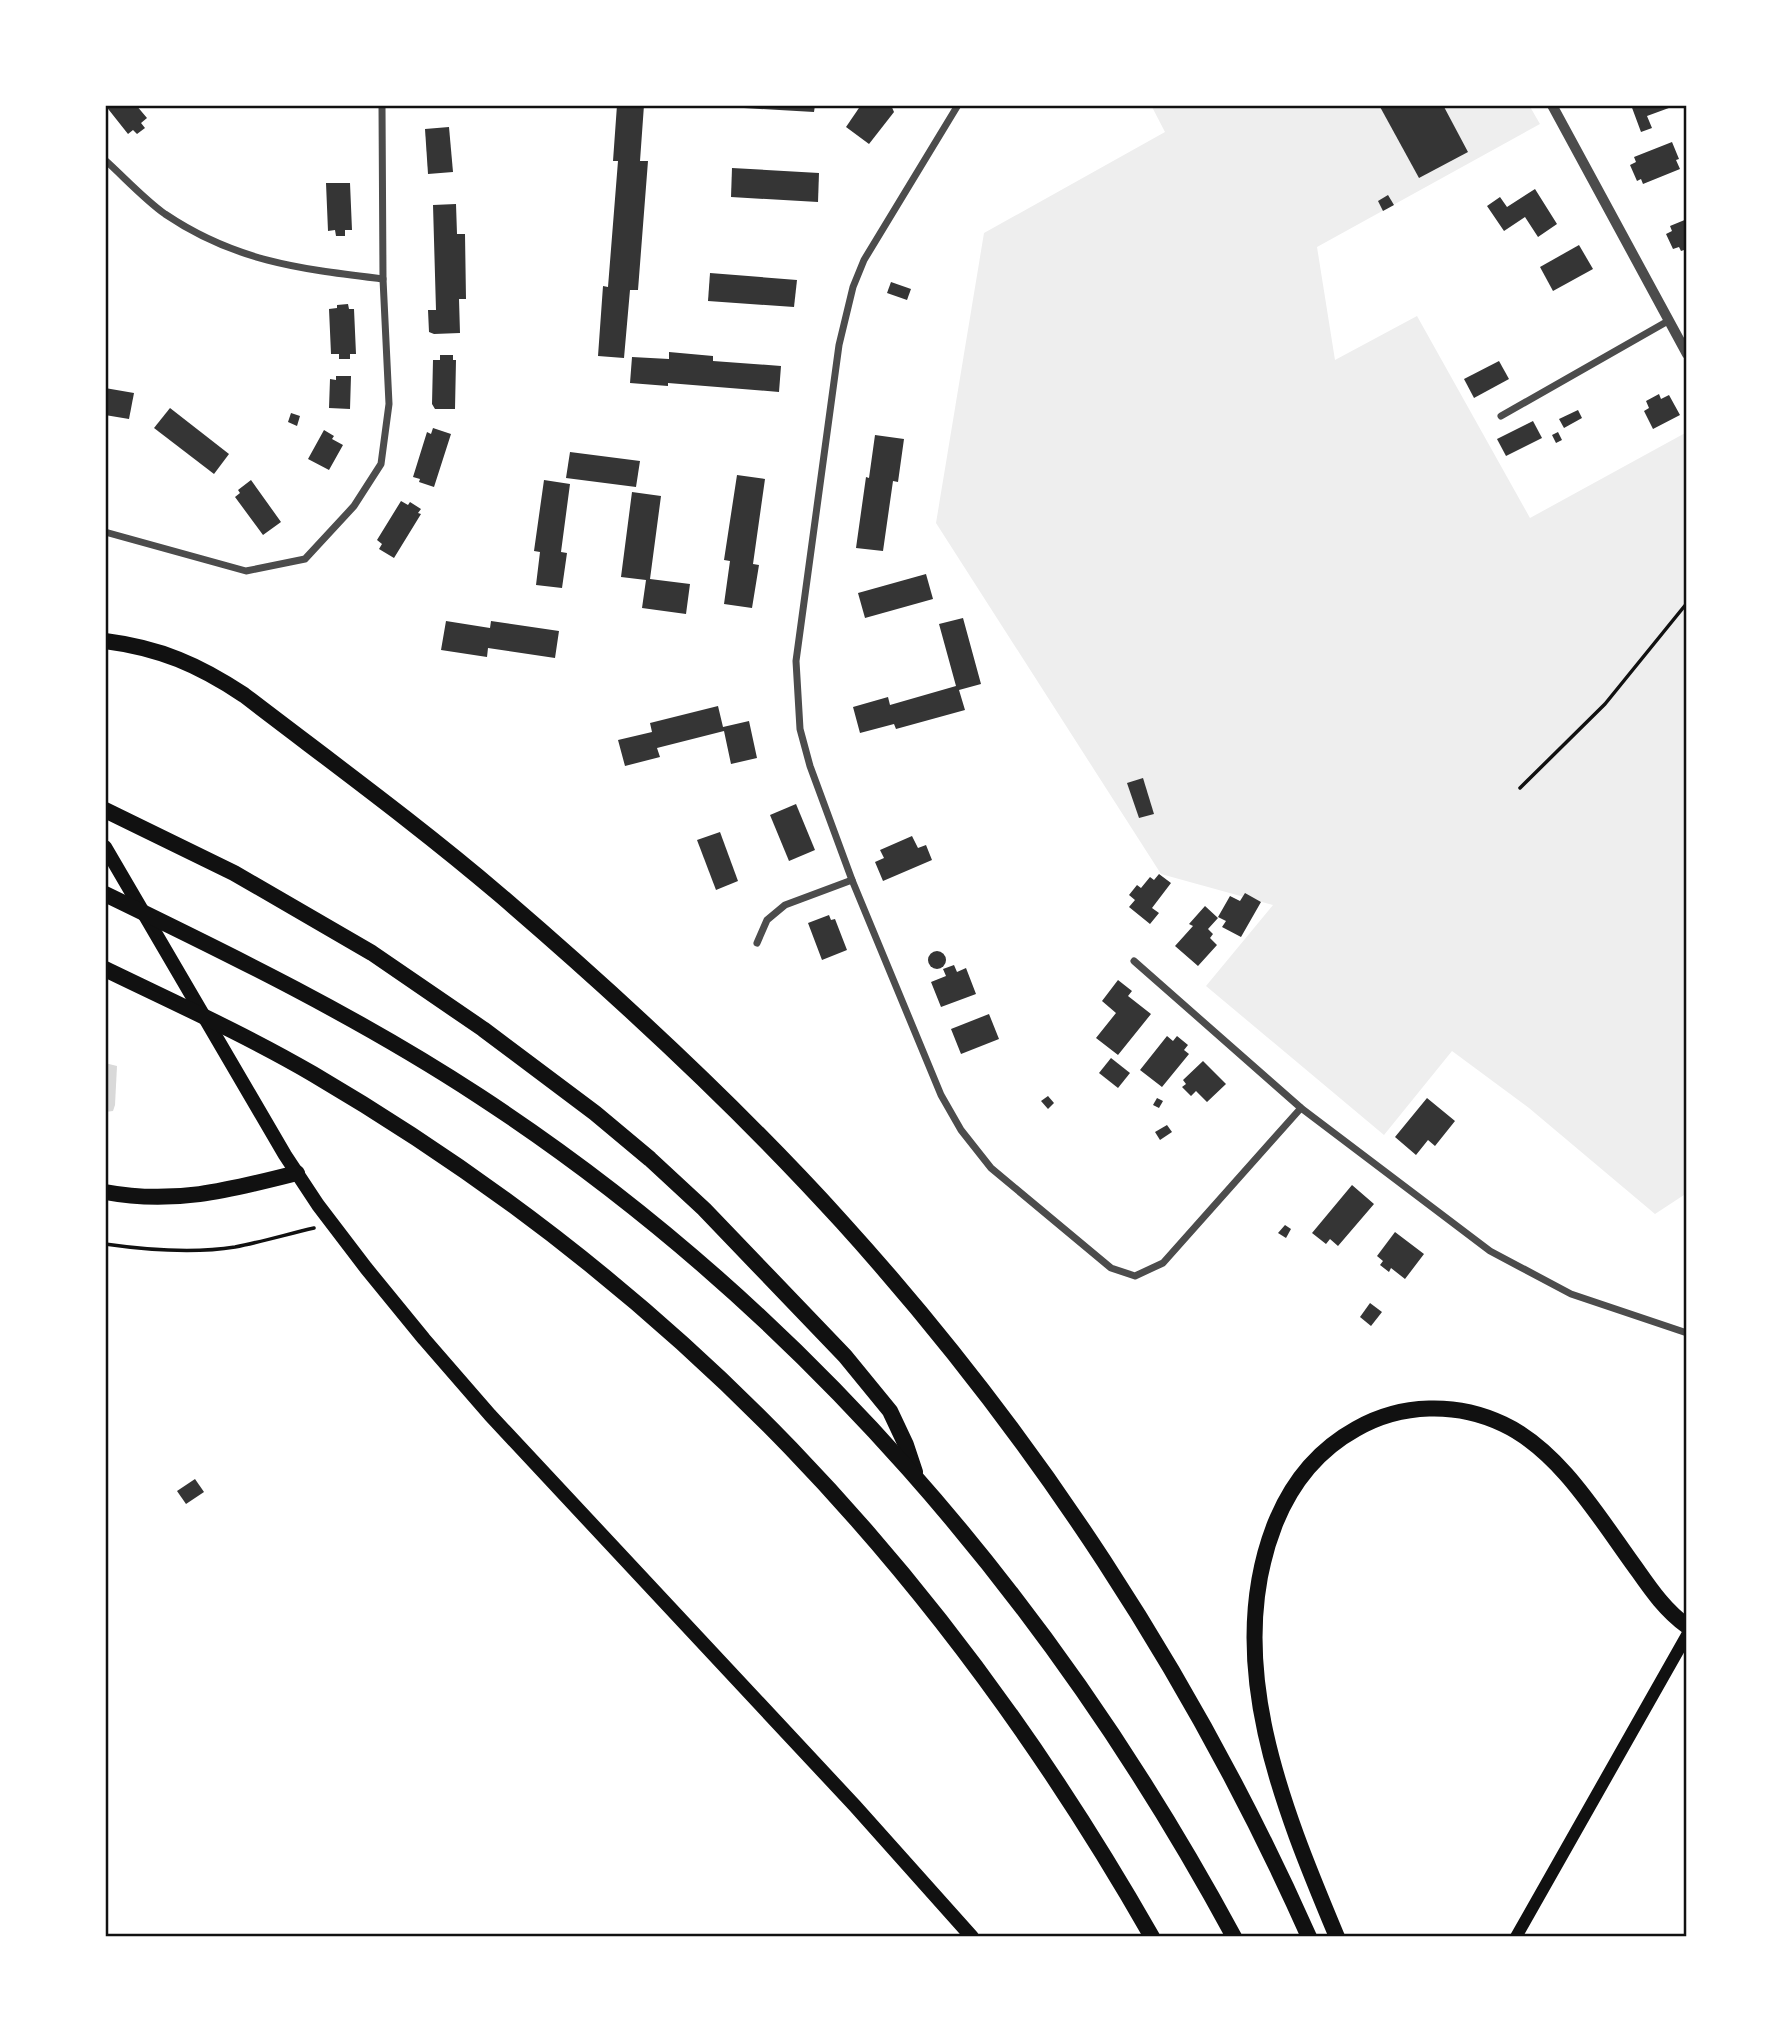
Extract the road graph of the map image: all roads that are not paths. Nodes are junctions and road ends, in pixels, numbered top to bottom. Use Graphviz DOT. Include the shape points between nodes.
graph roads {
  1 [pos="382,105"];
  2 [pos="958,105"];
  3 [pos="1552,105"];
  4 [pos="105,160"];
  5 [pos="383,279"];
  6 [pos="1668,321"];
  7 [pos="1687,354"];
  8 [pos="1501,416"];
  9 [pos="105,532"];
  10 [pos="105,641"];
  11 [pos="105,810"];
  12 [pos="105,847"];
  13 [pos="852,880"];
  14 [pos="105,894"];
  15 [pos="757,943"];
  16 [pos="1134,961"];
  17 [pos="105,969"];
  18 [pos="1301,1108"];
  19 [pos="297,1173"];
  20 [pos="105,1192"];
  21 [pos="1687,1333"];
  22 [pos="916,1478"];
  23 [pos="1687,1626"];
  24 [pos="1687,1635"];
  25 [pos="972,1937"];
  26 [pos="1152,1937"];
  27 [pos="1234,1937"];
  28 [pos="1309,1937"];
  29 [pos="1337,1937"];
  30 [pos="1516,1937"];
  1 -- 5 [label="street"];
  2 -- 13 [label="street" via="864,260 853,287 839,345 799,626 800,729"];
  3 -- 6 [label="street"];
  4 -- 5 [label="street" via="164,214 233,251 292,268"];
  5 -- 9 [label="street" via="389,404 381,464 354,506 304,559 246,571"];
  6 -- 7 [label="street"];
  6 -- 8 [label="street"];
  10 -- 28 [label="highway" via="163,653 220,679 418,830 516,909 665,1043 834,1213 971,1375 1086,1535 1203,1726"];
  11 -- 22 [label="highway" via="234,873 372,953 473,1021 650,1158 845,1356 890,1411"];
  12 -- 19 [label="main road"];
  13 -- 15 [label="street" via="785,905 767,920"];
  13 -- 18 [label="street" via="961,1130 991,1168 1111,1268 1135,1276 1163,1263"];
  14 -- 22 [label="highway" via="329,1005 446,1074 562,1153 748,1305"];
  16 -- 18 [label="street"];
  17 -- 26 [label="highway" via="273,1052 431,1148 578,1254 730,1386 853,1514 962,1647 1056,1780"];
  18 -- 21 [label="street" via="1490,1251 1571,1294"];
  19 -- 20 [label="highway" via="178,1198"];
  19 -- 25 [label="main road" via="417,1331 490,1415"];
  22 -- 27 [label="highway" via="1003,1580 1066,1664 1157,1804"];
  23 -- 29 [label="highway" via="1660,1601 1554,1461 1507,1426 1462,1411 1405,1410 1361,1426 1320,1455 1293,1489 1271,1534 1258,1585 1254,1646 1277,1777"];
  24 -- 30 [label="main road"];
}
